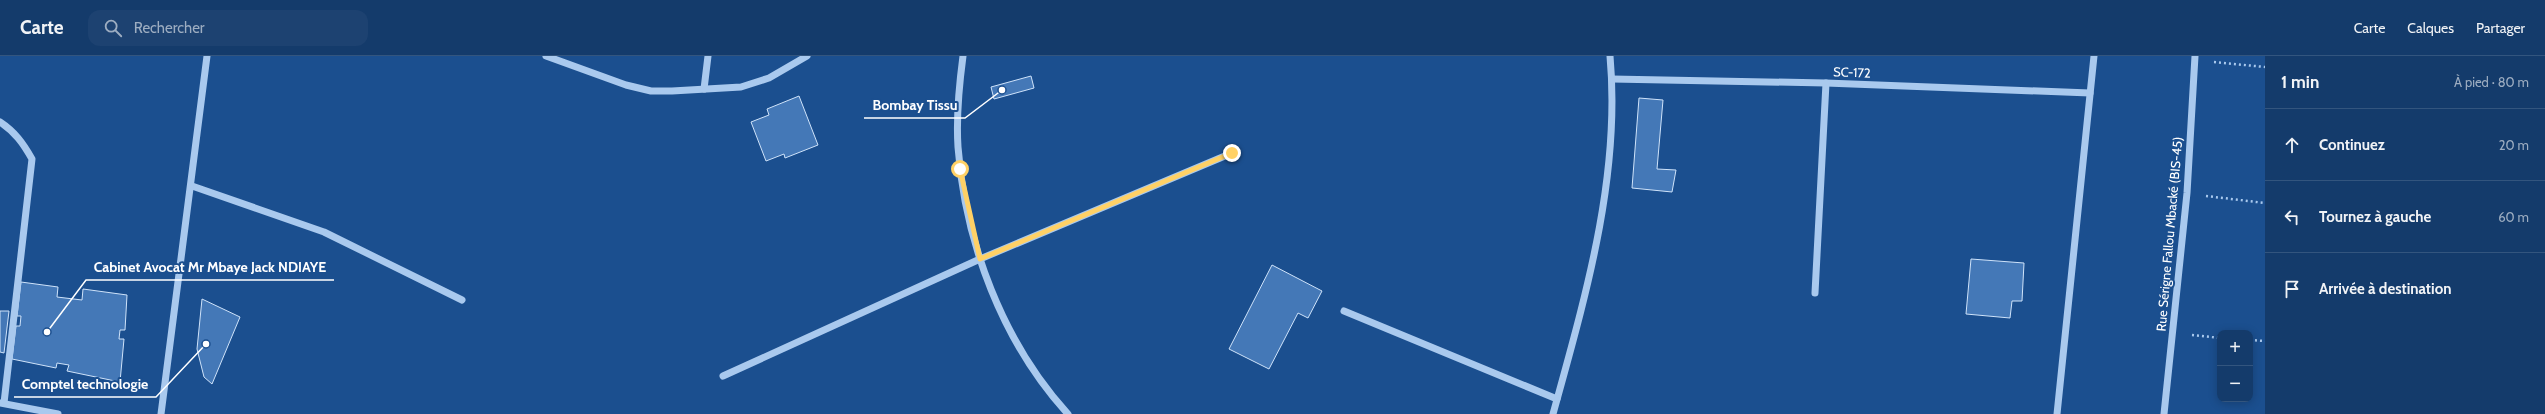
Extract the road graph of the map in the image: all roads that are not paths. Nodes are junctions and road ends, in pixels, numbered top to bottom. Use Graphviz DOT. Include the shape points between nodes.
graph roads {
  1 [pos="207,56"];
  2 [pos="546,56"];
  3 [pos="708,56"];
  4 [pos="807,56"];
  5 [pos="963,56"];
  6 [pos="1610,56"];
  7 [pos="2094,56"];
  8 [pos="2194,58"];
  9 [pos="1612,79"];
  10 [pos="1826,83"];
  11 [pos="704,89"];
  12 [pos="2090,94"];
  13 [pos="0,122"];
  14 [pos="1232,153"];
  15 [pos="192,186"];
  16 [pos="980,259"];
  17 [pos="1815,293"];
  18 [pos="462,300"];
  19 [pos="1344,312"];
  20 [pos="723,376"];
  21 [pos="1557,399"];
  22 [pos="2,403"];
  23 [pos="1555,413"];
  24 [pos="58,414"];
  25 [pos="161,414"];
  26 [pos="1068,414"];
  27 [pos="2057,414"];
  28 [pos="2164,414"];
  1 -- 15 [label="street"];
  2 -- 11 [label="street" via="626,85 651,90"];
  3 -- 11 [label="street"];
  4 -- 11 [label="street" via="758,82 726,89"];
  5 -- 16 [label="street" via="958,94 958,145 966,198"];
  6 -- 9 [label="street"];
  7 -- 12 [label="street"];
  8 -- 28 [label="street, Rue Sérigne Fallou Mbacké (BIS-45)" via="2186,194"];
  9 -- 10 [label="street, SC-172"];
  9 -- 21 [label="street" via="1609,164 1602,224"];
  10 -- 12 [label="street, SC-172"];
  10 -- 17 [label="street"];
  12 -- 27 [label="street"];
  13 -- 22 [label="street" via="12,130 32,159"];
  14 -- 16 [label="street"];
  15 -- 18 [label="street" via="324,232"];
  15 -- 25 [label="street"];
  16 -- 20 [label="street"];
  16 -- 26 [label="street" via="1008,329 1031,368"];
  19 -- 21 [label="street"];
  21 -- 23 [label="street"];
  22 -- 24 [label="street"];
}
